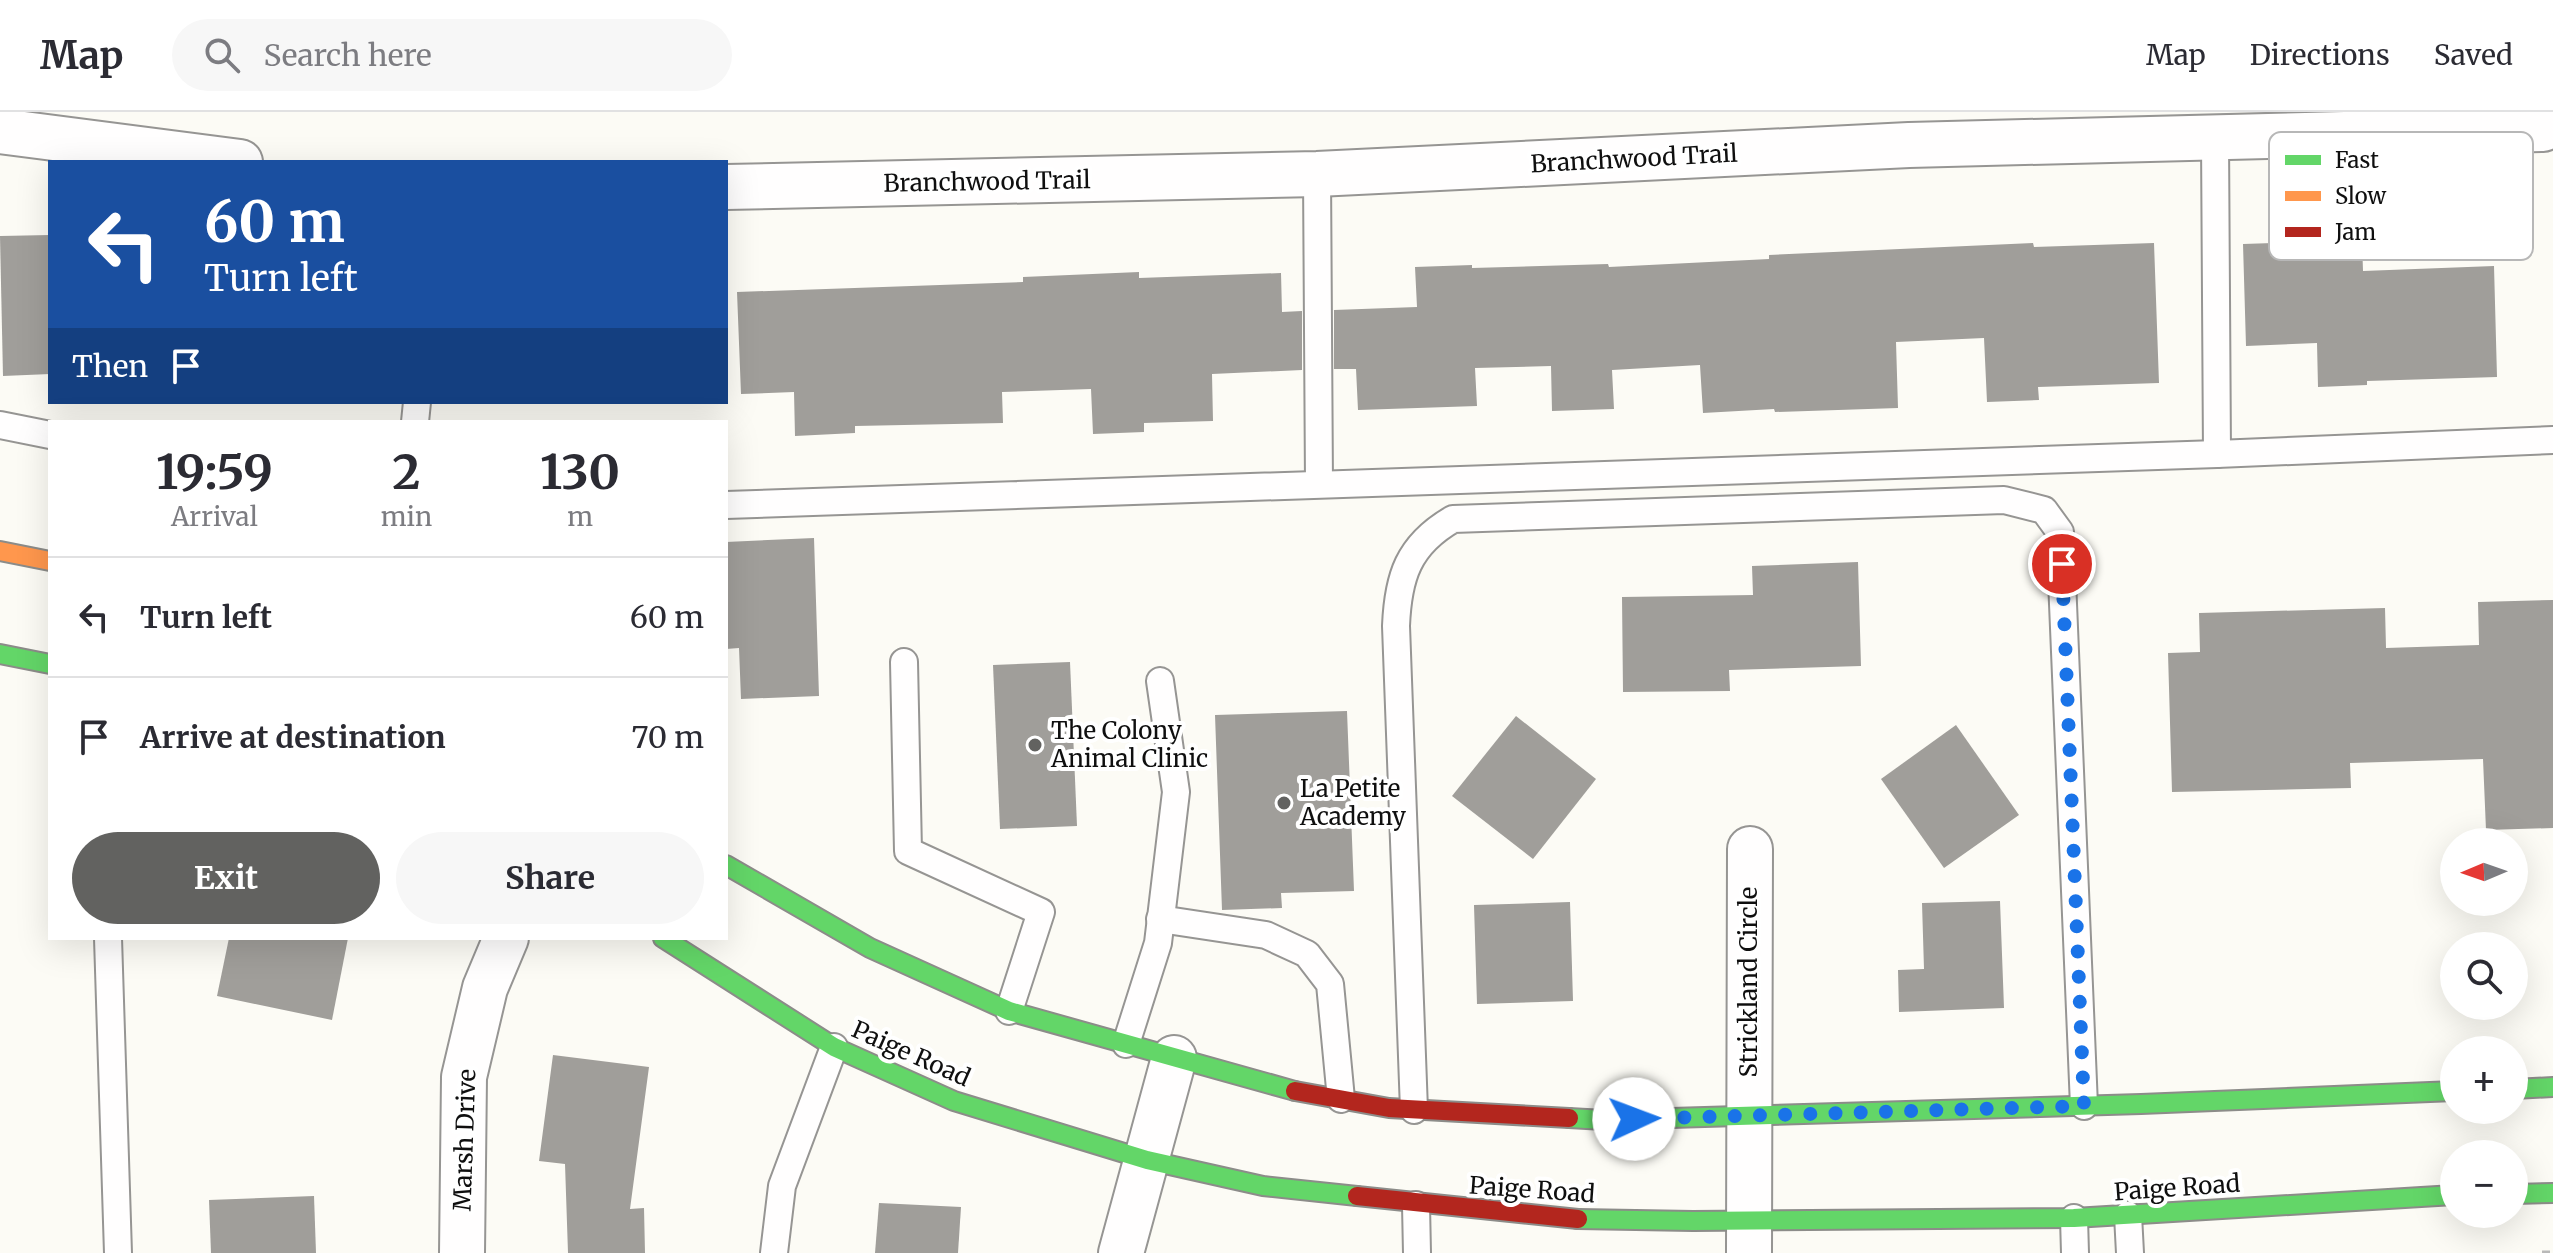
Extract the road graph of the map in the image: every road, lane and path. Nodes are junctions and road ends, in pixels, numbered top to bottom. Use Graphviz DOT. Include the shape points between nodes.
graph roads {
  1 [pos="2542,121"];
  2 [pos="1909,129"];
  3 [pos="2231,130"];
  4 [pos="0,131"];
  5 [pos="225,160"];
  6 [pos="1317,174"];
  7 [pos="728,187"];
  8 [pos="0,425"];
  9 [pos="48,435"];
  10 [pos="2553,440"];
  11 [pos="2217,454"];
  12 [pos="1319,484"];
  13 [pos="728,505"];
  14 [pos="0,551"];
  15 [pos="48,561"];
  16 [pos="0,654"];
  17 [pos="904,662"];
  18 [pos="48,664"];
  19 [pos="1160,681"];
  20 [pos="1750,849"];
  21 [pos="728,866"];
  22 [pos="1160,919"];
  23 [pos="108,940"];
  24 [pos="505,940"];
  25 [pos="666,940"];
  26 [pos="1009,1011"];
  27 [pos="1126,1044"];
  28 [pos="834,1047"];
  29 [pos="1174,1058"];
  30 [pos="2553,1087"];
  31 [pos="2528,1088"];
  32 [pos="2440,1092"];
  33 [pos="1341,1099"];
  34 [pos="2084,1106"];
  35 [pos="1414,1110"];
  36 [pos="1748,1115"];
  37 [pos="1147,1160"];
  38 [pos="2553,1193"];
  39 [pos="2528,1194"];
  40 [pos="2440,1196"];
  41 [pos="1416,1205"];
  42 [pos="2128,1215"];
  43 [pos="2074,1218"];
  44 [pos="1749,1237"];
  45 [pos="118,1253"];
  46 [pos="462,1253"];
  47 [pos="774,1253"];
  48 [pos="1121,1253"];
  49 [pos="1417,1253"];
  50 [pos="2075,1253"];
  51 [pos="2130,1253"];
  52 [pos="2542,1253"];
  53 [pos="2553,1253"];
  1 -- 3 [label="street, Branchwood Trail"];
  2 -- 3 [label="street, Branchwood Trail"];
  2 -- 6 [label="street, Branchwood Trail"];
  3 -- 11 [label="lane"];
  4 -- 5 [label="street"];
  6 -- 7 [label="street, Branchwood Trail"];
  6 -- 12 [label="lane"];
  8 -- 9 [label="lane"];
  10 -- 11 [label="lane"];
  11 -- 12 [label="lane"];
  12 -- 13 [label="lane"];
  14 -- 15 [label="main road"];
  16 -- 18 [label="main road"];
  17 -- 26 [label="lane" via="908,851 1041,912"];
  19 -- 22 [label="lane" via="1176,792"];
  20 -- 36 [label="street, Strickland Circle"];
  21 -- 26 [label="main road" via="870,948"];
  22 -- 27 [label="lane" via="1158,943"];
  22 -- 33 [label="lane" via="1266,935 1307,954 1330,984"];
  23 -- 45 [label="lane"];
  24 -- 46 [label="street, Marsh Drive" via="485,988 464,1077"];
  25 -- 28 [label="main road, Paige Road"];
  26 -- 27 [label="main road"];
  27 -- 29 [label="main road"];
  28 -- 37 [label="main road, Paige Road" via="954,1101"];
  28 -- 47 [label="lane" via="782,1186"];
  29 -- 33 [label="main road"];
  29 -- 37 [label="street"];
  30 -- 31 [label="main road"];
  32 -- 34 [label="main road"];
  33 -- 35 [label="main road"];
  34 -- 35 [label="lane" via="2060,532 2044,510 2004,500 1453,519 1434,530 1410,560 1398,589 1396,626"];
  34 -- 36 [label="main road"];
  35 -- 36 [label="main road" via="1604,1120"];
  36 -- 44 [label="street, Strickland Circle"];
  37 -- 41 [label="main road, Paige Road" via="1263,1186"];
  37 -- 48 [label="street"];
  38 -- 39 [label="main road"];
  40 -- 42 [label="main road, Paige Road"];
  41 -- 44 [label="main road, Paige Road"];
  41 -- 49 [label="lane"];
  42 -- 43 [label="main road, Paige Road"];
  42 -- 51 [label="lane"];
  43 -- 44 [label="main road, Paige Road"];
  43 -- 50 [label="lane"];
  52 -- 53 [label="path"];
}
